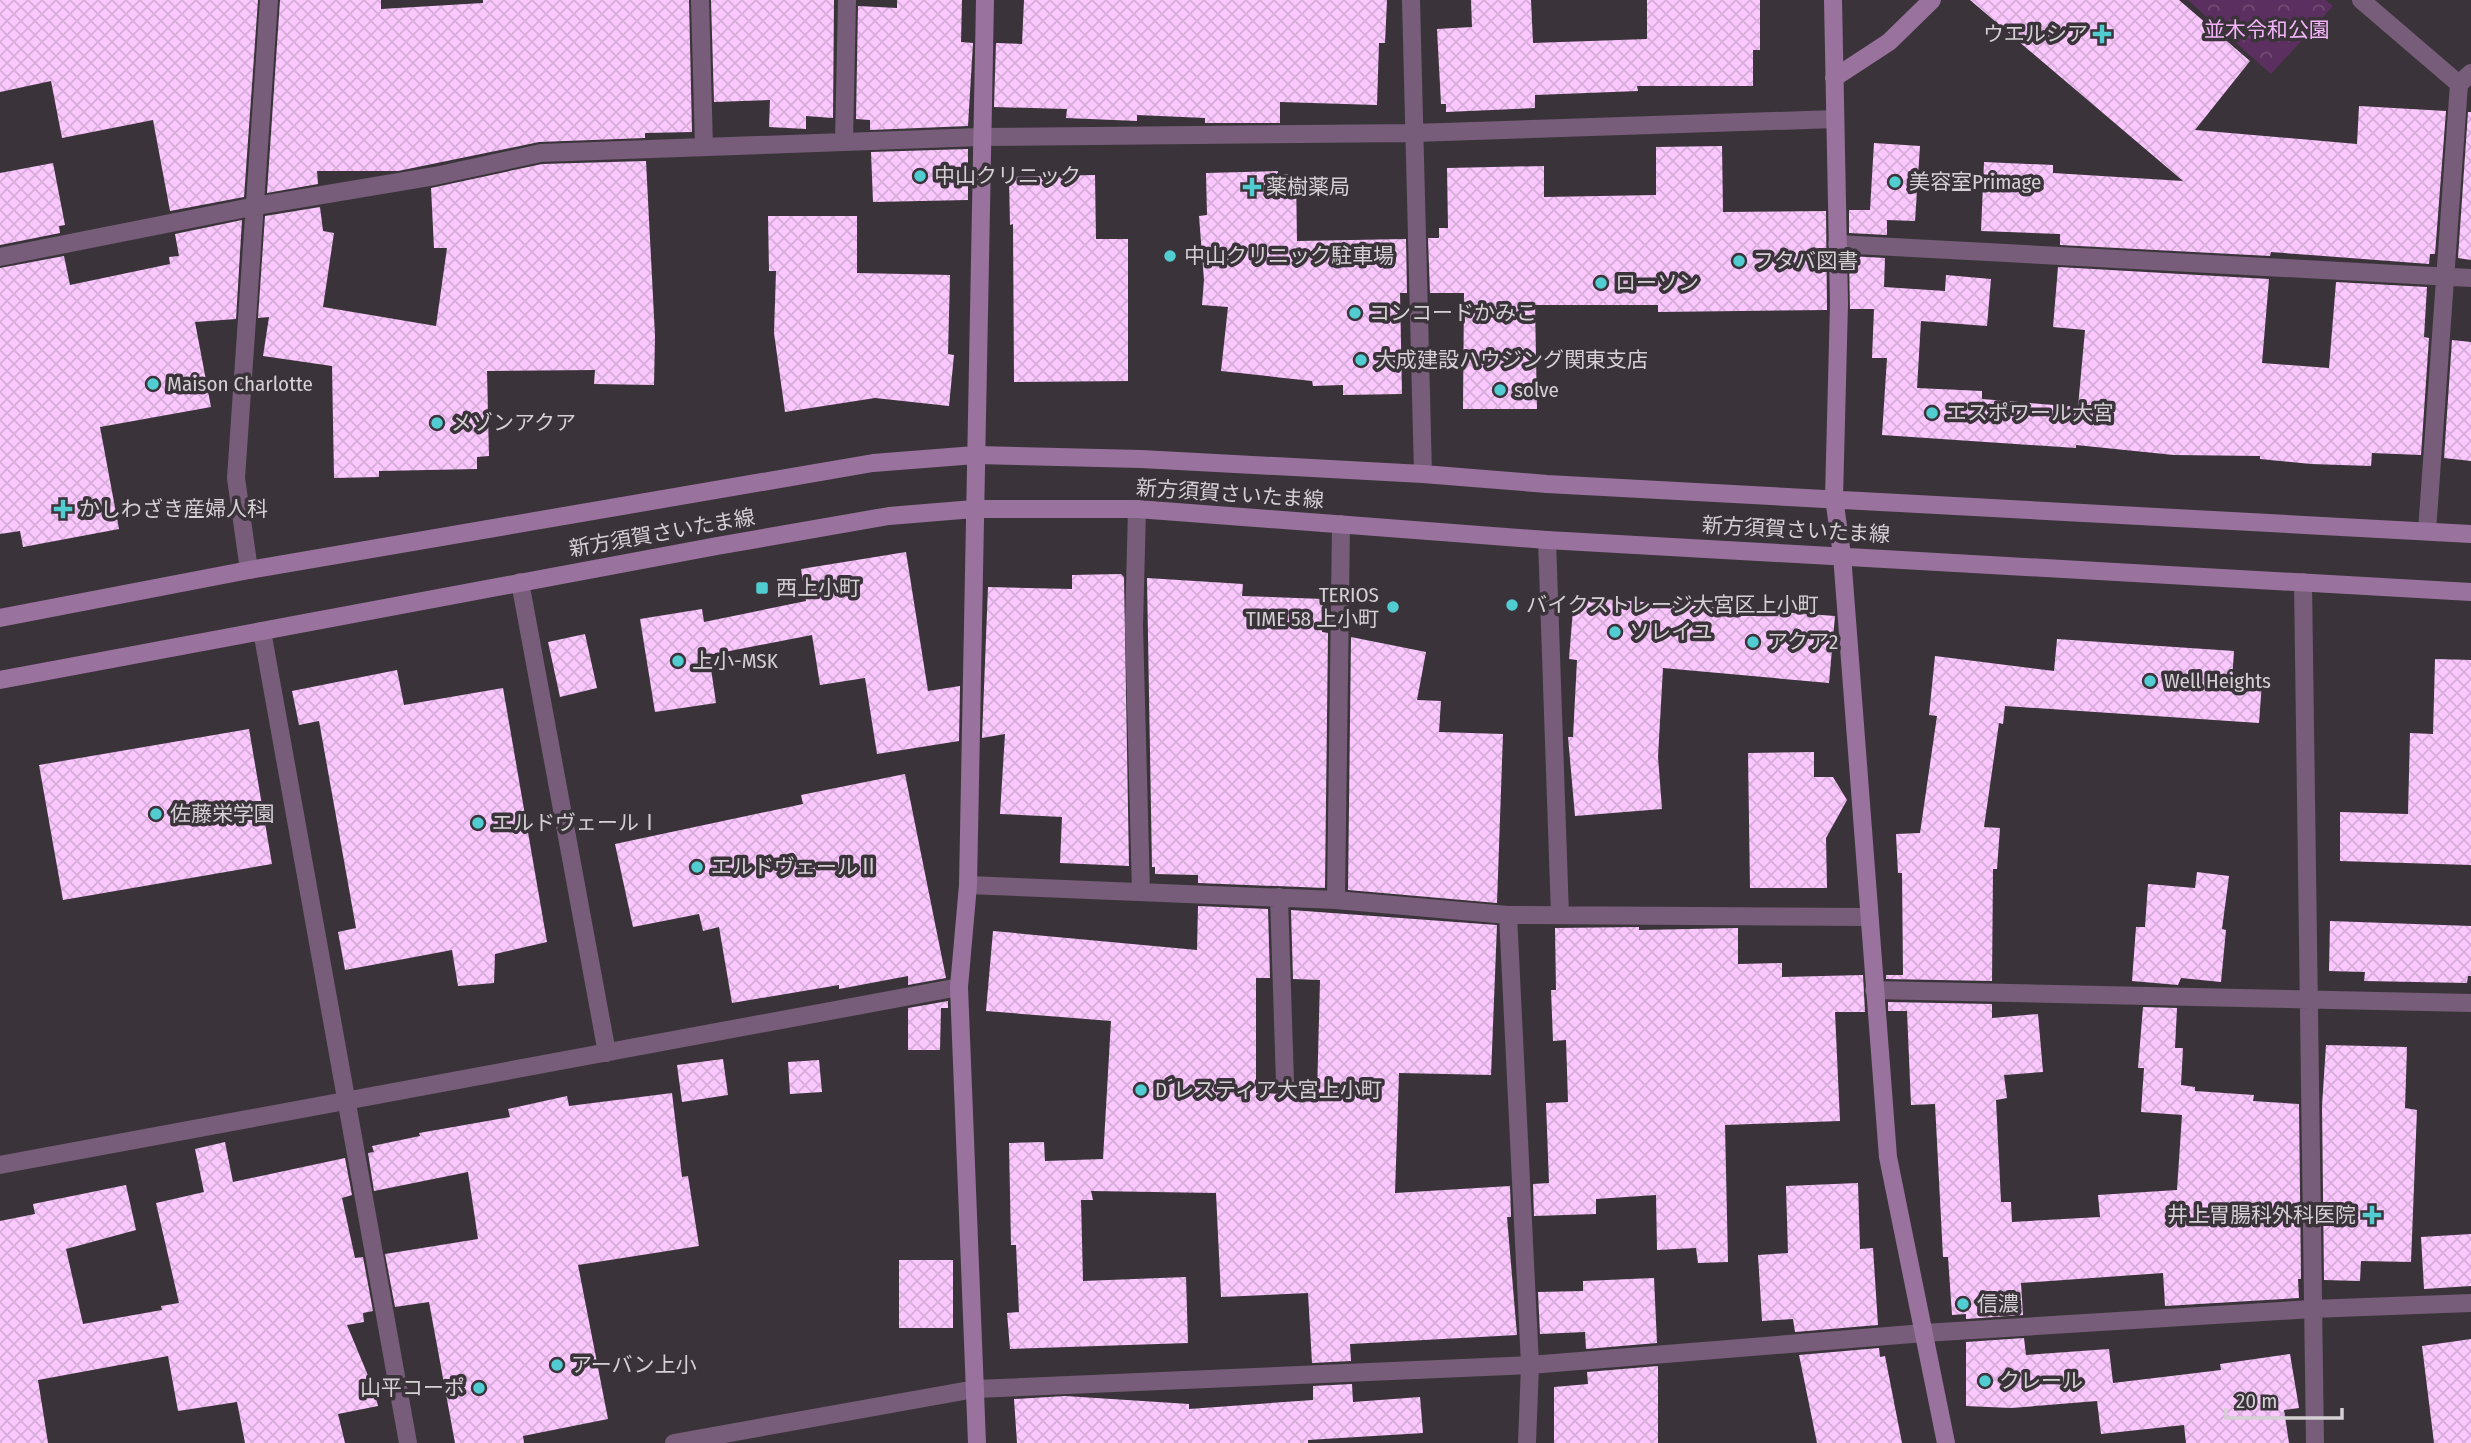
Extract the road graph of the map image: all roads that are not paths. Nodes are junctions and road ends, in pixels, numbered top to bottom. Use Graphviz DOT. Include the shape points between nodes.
graph roads {
  1 [pos="269,0"];
  2 [pos="701,0"];
  3 [pos="847,0"];
  4 [pos="985,0"];
  5 [pos="1410,0"];
  6 [pos="1833,0"];
  7 [pos="1932,0"];
  8 [pos="2361,0"];
  9 [pos="1834,78"];
  10 [pos="2465,79"];
  11 [pos="1835,119"];
  12 [pos="1414,133"];
  13 [pos="980,136"];
  14 [pos="844,141"];
  15 [pos="704,147"];
  16 [pos="257,206"];
  17 [pos="1837,244"];
  18 [pos="0,257"];
  19 [pos="2444,276"];
  20 [pos="2471,278"];
  21 [pos="975,455"];
  22 [pos="1423,474"];
  23 [pos="1835,498"];
  24 [pos="974,509"];
  25 [pos="1137,509"];
  26 [pos="1341,524"];
  27 [pos="2427,531"];
  28 [pos="2471,534"];
  29 [pos="1547,540"];
  30 [pos="1842,555"];
  31 [pos="249,570"];
  32 [pos="520,582"];
  33 [pos="2303,582"];
  34 [pos="2471,592"];
  35 [pos="0,618"];
  36 [pos="262,631"];
  37 [pos="0,680"];
  38 [pos="968,885"];
  39 [pos="1141,892"];
  40 [pos="1279,898"];
  41 [pos="1336,900"];
  42 [pos="1508,915"];
  43 [pos="1560,915"];
  44 [pos="1870,917"];
  45 [pos="959,987"];
  46 [pos="1874,990"];
  47 [pos="2310,999"];
  48 [pos="2471,1003"];
  49 [pos="607,1053"];
  50 [pos="1285,1082"];
  51 [pos="346,1101"];
  52 [pos="0,1165"];
  53 [pos="2471,1303"];
  54 [pos="2312,1309"];
  55 [pos="1924,1333"];
  56 [pos="1530,1365"];
  57 [pos="975,1389"];
  58 [pos="408,1443"];
  59 [pos="674,1443"];
  60 [pos="977,1443"];
  61 [pos="1527,1443"];
  62 [pos="1946,1443"];
  63 [pos="2315,1443"];
  1 -- 16 [label="street"];
  2 -- 15 [label="street"];
  3 -- 14 [label="street"];
  4 -- 13 [label="main road"];
  5 -- 12 [label="street"];
  6 -- 9 [label="main road"];
  7 -- 9 [label="main road" via="1889,42"];
  8 -- 10 [label="street"];
  9 -- 11 [label="main road"];
  10 -- 19 [label="street"];
  11 -- 12 [label="street"];
  11 -- 17 [label="main road"];
  12 -- 13 [label="street"];
  12 -- 22 [label="street"];
  13 -- 14 [label="street"];
  13 -- 21 [label="main road"];
  14 -- 15 [label="street"];
  15 -- 16 [label="street" via="541,153"];
  16 -- 18 [label="street"];
  16 -- 31 [label="street" via="236,478"];
  17 -- 19 [label="street"];
  17 -- 23 [label="main road"];
  19 -- 20 [label="street"];
  19 -- 27 [label="street"];
  21 -- 22 [label="main road, 新方須賀さいたま線"];
  21 -- 24 [label="main road"];
  21 -- 31 [label="main road, 新方須賀さいたま線" via="873,463"];
  22 -- 23 [label="main road, 新方須賀さいたま線"];
  23 -- 27 [label="main road, 新方須賀さいたま線"];
  23 -- 30 [label="main road"];
  24 -- 25 [label="main road, 新方須賀さいたま線"];
  24 -- 32 [label="main road, 新方須賀さいたま線" via="889,516"];
  24 -- 38 [label="main road"];
  25 -- 26 [label="main road, 新方須賀さいたま線"];
  25 -- 39 [label="street" via="1133,626"];
  26 -- 29 [label="main road, 新方須賀さいたま線"];
  26 -- 41 [label="street"];
  27 -- 28 [label="main road, 新方須賀さいたま線"];
  29 -- 30 [label="main road, 新方須賀さいたま線"];
  29 -- 43 [label="street"];
  30 -- 33 [label="main road, 新方須賀さいたま線"];
  30 -- 44 [label="main road"];
  31 -- 35 [label="main road, 新方須賀さいたま線"];
  32 -- 36 [label="main road, 新方須賀さいたま線"];
  32 -- 49 [label="street"];
  33 -- 34 [label="main road, 新方須賀さいたま線"];
  33 -- 47 [label="street"];
  36 -- 37 [label="main road, 新方須賀さいたま線"];
  36 -- 51 [label="street"];
  38 -- 39 [label="street"];
  38 -- 45 [label="main road"];
  39 -- 40 [label="street"];
  40 -- 41 [label="street"];
  40 -- 50 [label="street"];
  41 -- 42 [label="street"];
  42 -- 43 [label="street"];
  42 -- 56 [label="street"];
  43 -- 44 [label="street"];
  44 -- 46 [label="main road"];
  45 -- 49 [label="street"];
  45 -- 57 [label="main road"];
  46 -- 47 [label="street"];
  46 -- 55 [label="main road" via="1888,1157"];
  47 -- 48 [label="street"];
  47 -- 54 [label="street"];
  49 -- 51 [label="street"];
  51 -- 52 [label="street"];
  51 -- 58 [label="street"];
  53 -- 54 [label="street"];
  54 -- 55 [label="street"];
  54 -- 63 [label="street"];
  55 -- 56 [label="street"];
  55 -- 62 [label="main road"];
  56 -- 57 [label="street"];
  56 -- 61 [label="street"];
  57 -- 59 [label="street"];
  57 -- 60 [label="main road"];
}
